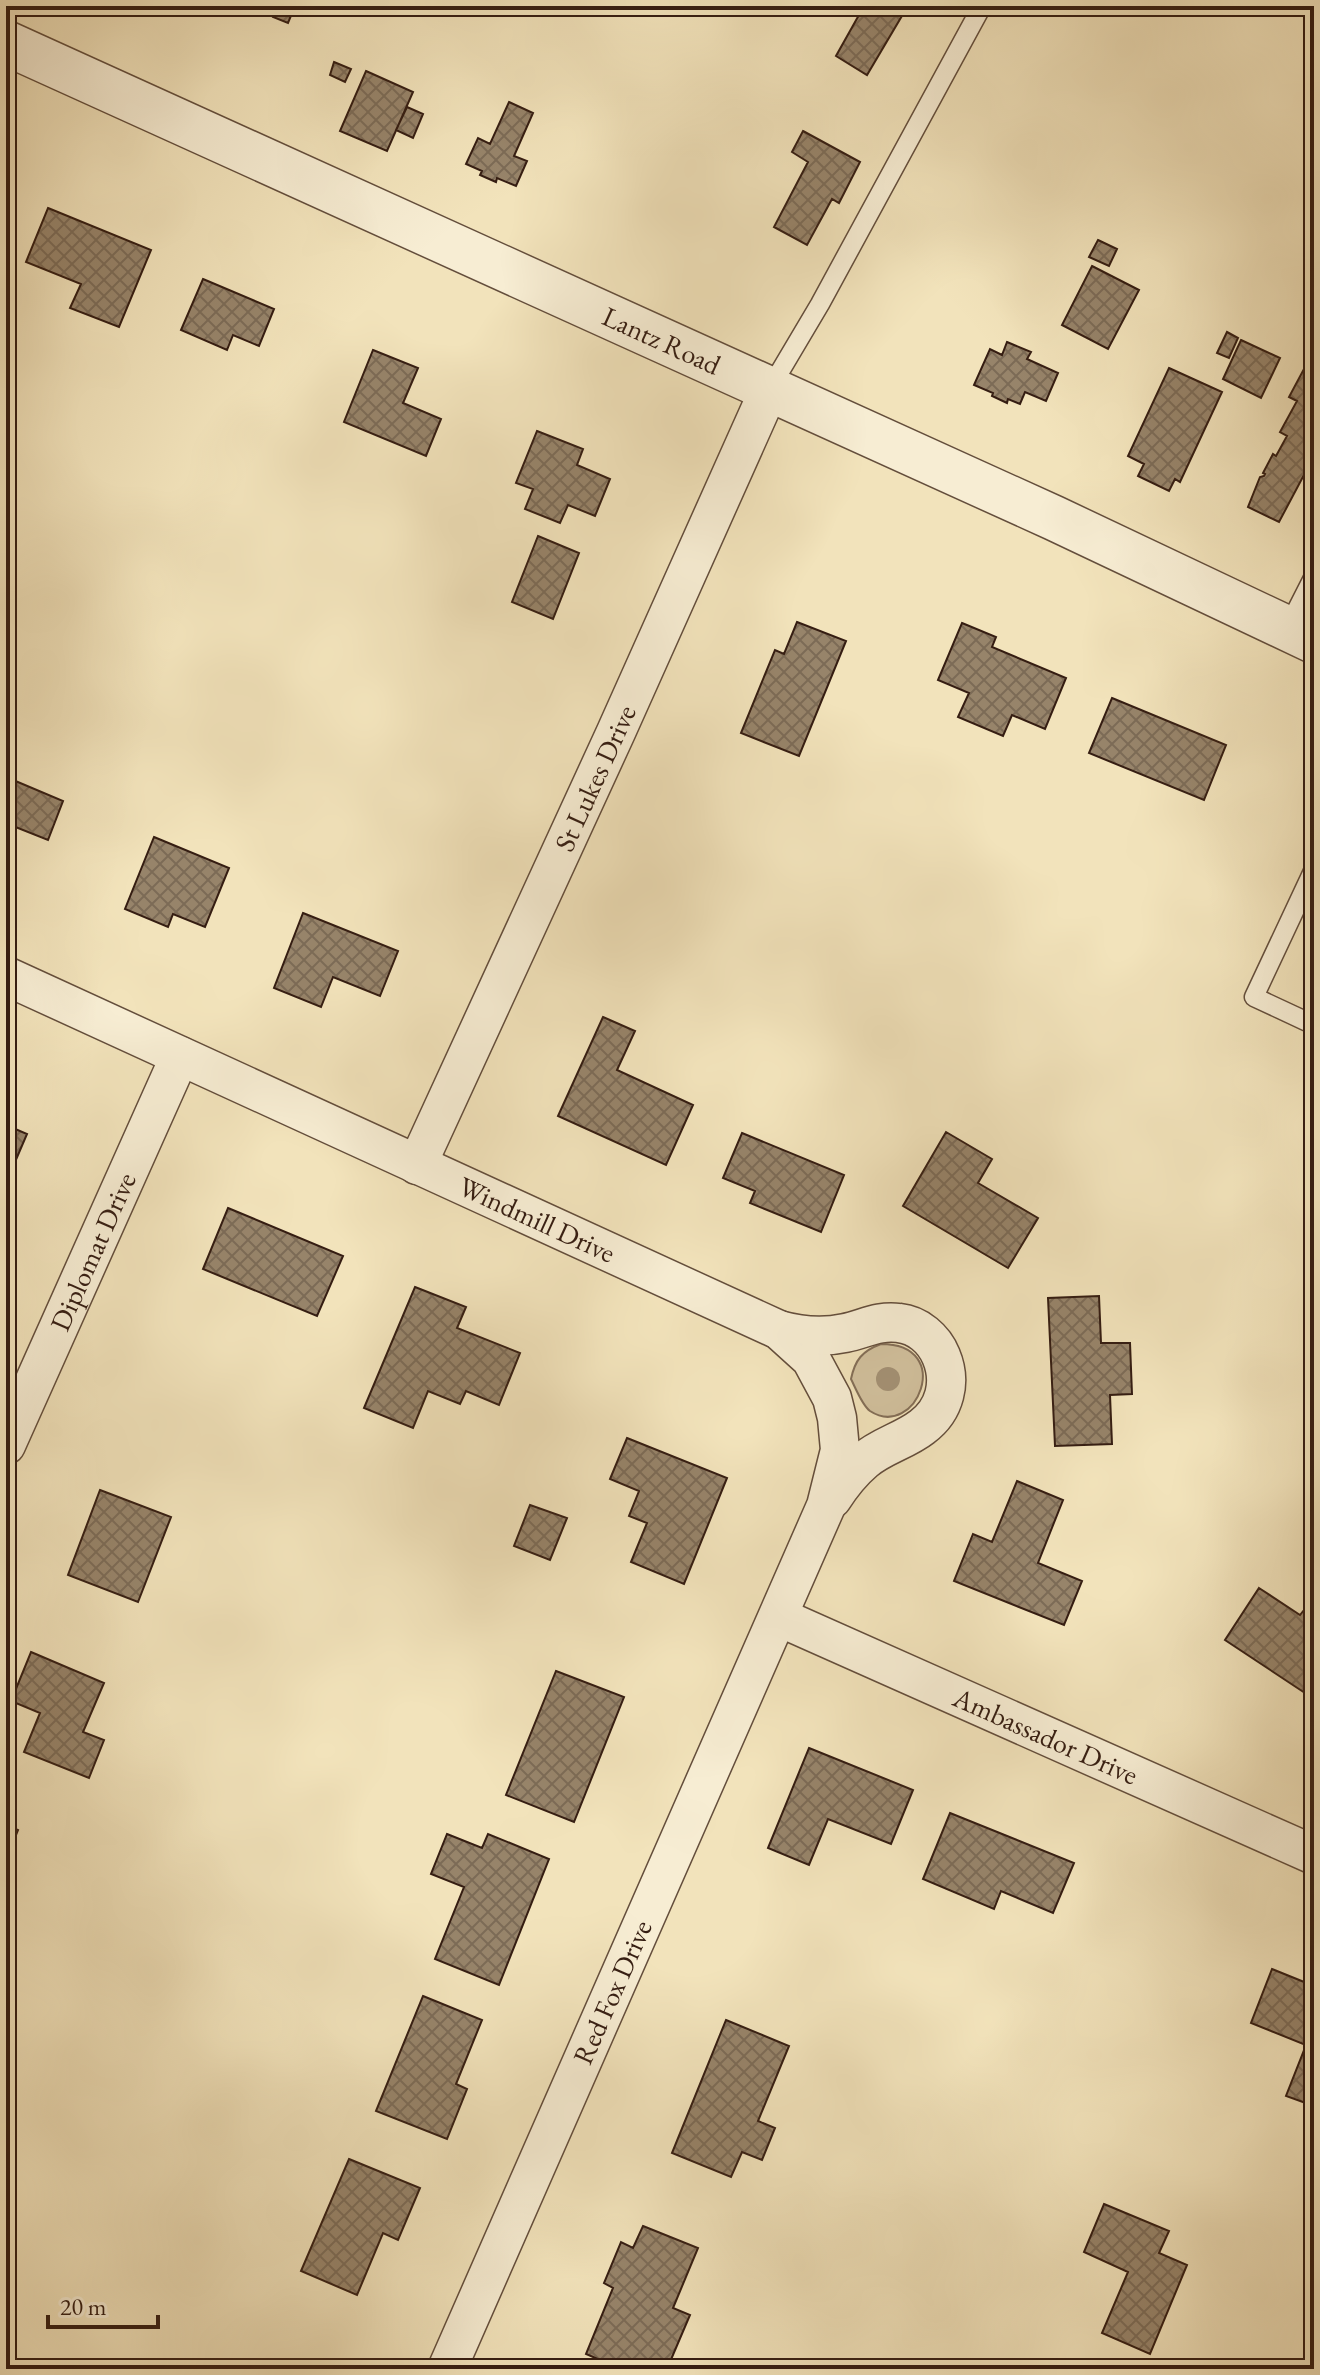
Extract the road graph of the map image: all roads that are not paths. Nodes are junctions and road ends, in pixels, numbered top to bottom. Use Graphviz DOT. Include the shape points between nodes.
graph roads {
  1 [pos="982,6"];
  2 [pos="6,43"];
  3 [pos="769,390"];
  4 [pos="1314,576"];
  5 [pos="1301,635"];
  6 [pos="1314,869"];
  7 [pos="6,976"];
  8 [pos="1314,1023"];
  9 [pos="180,1056"];
  10 [pos="417,1165"];
  11 [pos="779,1330"];
  12 [pos="6,1445"];
  13 [pos="826,1506"];
  14 [pos="779,1617"];
  15 [pos="1314,1855"];
  16 [pos="447,2369"];
  1 -- 3 [label="lane"];
  2 -- 3 [label="street, Lantz Road"];
  3 -- 5 [label="street, Lantz Road"];
  3 -- 10 [label="street, St Lukes Drive"];
  4 -- 5 [label="lane"];
  6 -- 8 [label="lane" via="1254,997"];
  7 -- 9 [label="street, Windmill Drive"];
  9 -- 10 [label="street, Windmill Drive"];
  9 -- 12 [label="street, Diplomat Drive"];
  10 -- 11 [label="street, Windmill Drive"];
  11 -- 13 [label="street, Windmill Drive" via="811,1359 832,1398 840,1450"];
  11 -- 13 [label="street" via="825,1336 879,1322 901,1323 929,1337 945,1365 945,1392 933,1417 864,1461"];
  13 -- 14 [label="street, Windmill Drive"];
  14 -- 15 [label="street, Ambassador Drive"];
  14 -- 16 [label="street, Red Fox Drive"];
}
